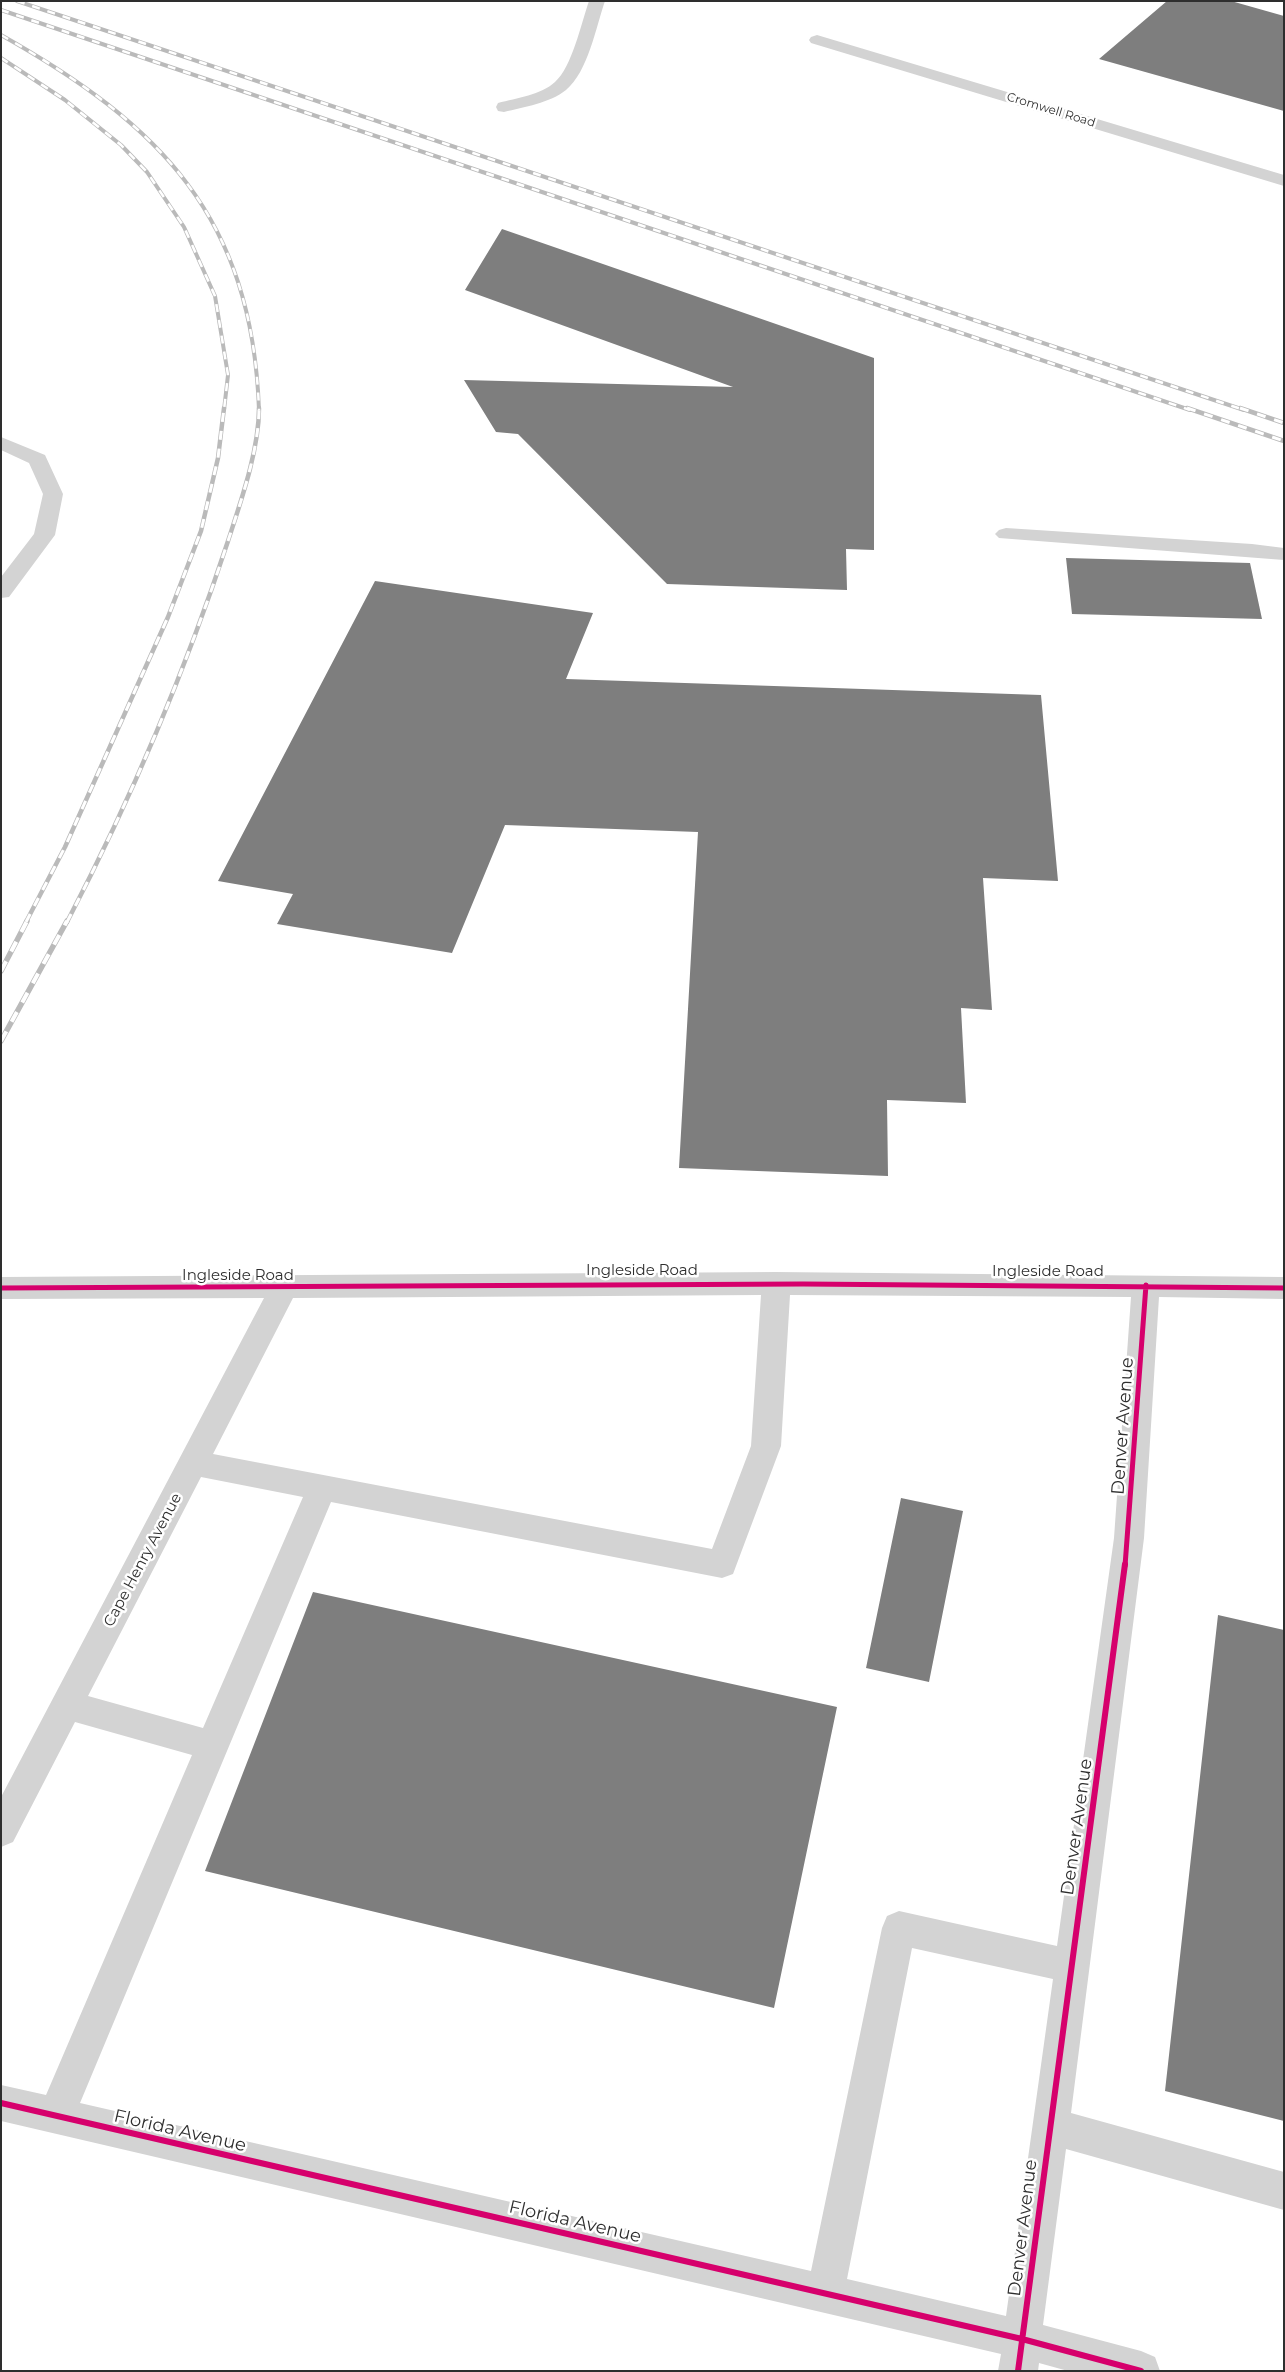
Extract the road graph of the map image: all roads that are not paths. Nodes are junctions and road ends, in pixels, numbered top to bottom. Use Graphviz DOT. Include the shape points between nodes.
graph roads {
  1 [pos="598,1"];
  2 [pos="817,40"];
  3 [pos="504,107"];
  4 [pos="1284,181"];
  5 [pos="1,443"];
  6 [pos="1006,534"];
  7 [pos="1284,554"];
  8 [pos="1,592"];
  9 [pos="776,1283"];
  10 [pos="1146,1285"];
  11 [pos="1,1288"];
  12 [pos="284,1288"];
  13 [pos="1284,1288"];
  14 [pos="195,1463"];
  15 [pos="322,1487"];
  16 [pos="67,1705"];
  17 [pos="212,1746"];
  18 [pos="1,1831"];
  19 [pos="1072,1966"];
  20 [pos="1,2104"];
  21 [pos="56,2116"];
  22 [pos="1050,2126"];
  23 [pos="1284,2191"];
  24 [pos="825,2294"];
  25 [pos="1020,2355"];
  26 [pos="1141,2371"];
  1 -- 3 [label="street" via="572,74 560,87 541,98"];
  2 -- 4 [label="street, Cromwell Road"];
  5 -- 8 [label="street" via="38,459 53,494 44,535"];
  6 -- 7 [label="street"];
  9 -- 10 [label="street, Ingleside Road"];
  9 -- 12 [label="street, Ingleside Road"];
  9 -- 15 [label="street" via="766,1446 722,1564"];
  10 -- 13 [label="street, Ingleside Road"];
  10 -- 19 [label="street, Denver Avenue" via="1129,1538"];
  11 -- 12 [label="street, Ingleside Road"];
  12 -- 14 [label="street, Cape Henry Avenue"];
  14 -- 15 [label="street"];
  14 -- 16 [label="street, Cape Henry Avenue"];
  15 -- 17 [label="street"];
  16 -- 17 [label="street"];
  16 -- 18 [label="street, Cape Henry Avenue"];
  17 -- 21 [label="street"];
  19 -- 22 [label="street, Denver Avenue"];
  19 -- 24 [label="street" via="899,1928"];
  20 -- 21 [label="street, Florida Avenue"];
  21 -- 24 [label="street, Florida Avenue"];
  22 -- 23 [label="street"];
  22 -- 25 [label="street, Denver Avenue"];
  24 -- 25 [label="street, Florida Avenue"];
  25 -- 26 [label="street, Florida Avenue"];
}
